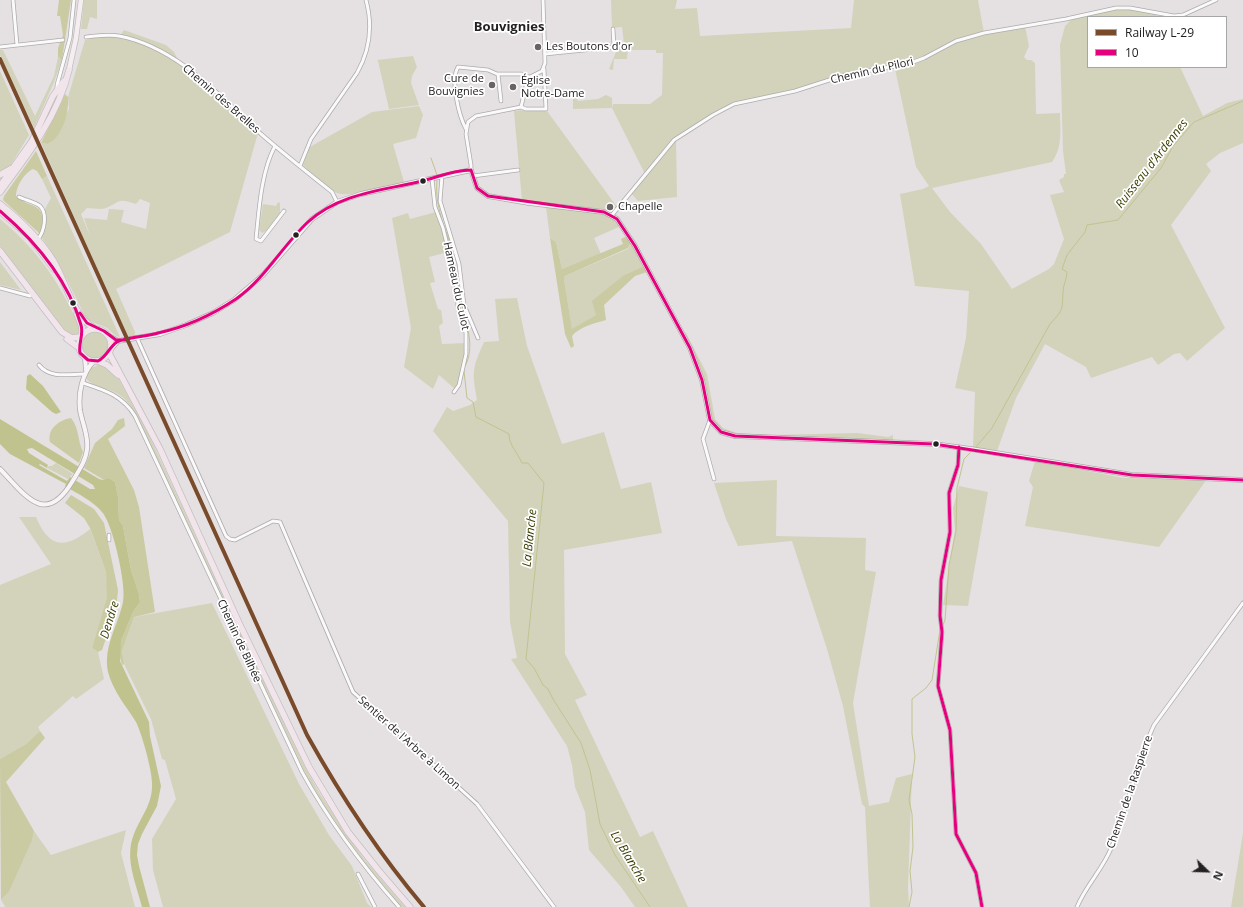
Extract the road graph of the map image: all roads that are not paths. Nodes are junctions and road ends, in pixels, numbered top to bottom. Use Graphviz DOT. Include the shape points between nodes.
graph roads {
  1 [pos="13,0"];
  2 [pos="74,0"];
  3 [pos="81,0"];
  4 [pos="366,0"];
  5 [pos="543,0"];
  6 [pos="1216,0"];
  7 [pos="613,29"];
  8 [pos="86,37"];
  9 [pos="63,40"];
  10 [pos="17,45"];
  11 [pos="0,47"];
  12 [pos="545,54"];
  13 [pos="544,68"];
  14 [pos="69,70"];
  15 [pos="498,74"];
  16 [pos="529,77"];
  17 [pos="57,90"];
  18 [pos="501,101"];
  19 [pos="522,107"];
  20 [pos="466,129"];
  21 [pos="275,146"];
  22 [pos="17,163"];
  23 [pos="300,166"];
  24 [pos="471,170"];
  25 [pos="518,170"];
  26 [pos="0,175"];
  27 [pos="473,176"];
  28 [pos="438,177"];
  29 [pos="0,186"];
  30 [pos="0,192"];
  31 [pos="18,197"];
  32 [pos="337,202"];
  33 [pos="0,204"];
  34 [pos="0,211"];
  35 [pos="284,212"];
  36 [pos="612,215"];
  37 [pos="38,239"];
  38 [pos="0,251"];
  39 [pos="0,257"];
  40 [pos="0,288"];
  41 [pos="30,296"];
  42 [pos="94,328"];
  43 [pos="81,336"];
  44 [pos="109,336"];
  45 [pos="137,338"];
  46 [pos="478,338"];
  47 [pos="118,341"];
  48 [pos="78,347"];
  49 [pos="110,351"];
  50 [pos="85,358"];
  51 [pos="96,361"];
  52 [pos="39,365"];
  53 [pos="86,372"];
  54 [pos="123,381"];
  55 [pos="82,383"];
  56 [pos="454,392"];
  57 [pos="710,420"];
  58 [pos="959,447"];
  59 [pos="0,469"];
  60 [pos="714,479"];
  61 [pos="1243,480"];
  62 [pos="109,535"];
  63 [pos="110,540"];
  64 [pos="1243,603"];
  65 [pos="358,874"];
  66 [pos="374,907"];
  67 [pos="399,907"];
  68 [pos="410,907"];
  69 [pos="554,907"];
  70 [pos="982,907"];
  71 [pos="1077,907"];
  1 -- 10 [label="street"];
  2 -- 17 [label="street" via="70,38"];
  3 -- 14 [label="main road"];
  4 -- 23 [label="street" via="370,28 362,62 311,139"];
  5 -- 12 [label="street"];
  6 -- 36 [label="street, Chemin du Pilori" via="1184,15 1174,16 1116,8 978,34 956,41 908,64 848,74 734,104 674,140"];
  7 -- 12 [label="street" via="614,47"];
  8 -- 21 [label="street, Chemin des Brelles" via="118,35 162,51 208,85"];
  9 -- 10 [label="street"];
  10 -- 11 [label="street"];
  12 -- 13 [label="street"];
  13 -- 16 [label="street"];
  13 -- 19 [label="street" via="546,109"];
  14 -- 17 [label="highway"];
  14 -- 30 [label="highway" via="50,119"];
  15 -- 16 [label="street" via="521,74"];
  15 -- 18 [label="street"];
  15 -- 20 [label="street" via="458,67 454,80 460,114"];
  16 -- 19 [label="street"];
  17 -- 22 [label="highway" via="38,129"];
  19 -- 20 [label="street" via="476,116 468,122"];
  20 -- 24 [label="street"];
  21 -- 23 [label="street, Chemin des Brelles"];
  21 -- 35 [label="street" via="260,199 256,239 261,241"];
  22 -- 26 [label="highway"];
  22 -- 29 [label="highway"];
  23 -- 32 [label="street, Chemin des Brelles" via="332,192"];
  24 -- 27 [label="street"];
  24 -- 28 [label="street"];
  25 -- 27 [label="street"];
  27 -- 36 [label="street" via="478,188 488,196"];
  28 -- 32 [label="street"];
  28 -- 46 [label="street" via="440,201 459,264 464,305"];
  28 -- 56 [label="street, Hameau du Culot" via="435,207 443,228 453,269 458,307 466,333 466,354 459,385"];
  31 -- 37 [label="street" via="40,206 43,212 43,231"];
  32 -- 45 [label="street" via="312,219 263,275 234,300 213,313 174,330"];
  33 -- 37 [label="highway"];
  34 -- 43 [label="highway" via="29,236 53,267 79,319 82,327"];
  36 -- 57 [label="street" via="630,236 690,348 701,376"];
  37 -- 42 [label="highway" via="57,267 82,317"];
  38 -- 43 [label="highway" via="62,332 72,338"];
  39 -- 41 [label="highway"];
  40 -- 41 [label="street"];
  41 -- 48 [label="highway" via="61,335"];
  42 -- 43 [label="highway"];
  42 -- 44 [label="highway" via="104,331"];
  43 -- 48 [label="highway"];
  44 -- 47 [label="street"];
  44 -- 49 [label="highway"];
  45 -- 47 [label="street"];
  45 -- 69 [label="street, Sentier de l'Arbre à Limon" via="226,536 235,540 273,521 278,521 283,526 353,692 473,800"];
  47 -- 49 [label="street"];
  48 -- 50 [label="highway"];
  49 -- 51 [label="highway" via="104,358"];
  49 -- 54 [label="highway"];
  50 -- 51 [label="highway"];
  50 -- 53 [label="street"];
  51 -- 53 [label="street"];
  51 -- 54 [label="highway" via="111,368"];
  52 -- 53 [label="street" via="44,371 55,375"];
  53 -- 55 [label="street"];
  54 -- 68 [label="highway" via="160,449 239,623 309,767 352,837"];
  55 -- 59 [label="street" via="80,404 87,441 86,454 63,496 52,504 37,503"];
  55 -- 67 [label="street, Chemin de Bilhée" via="114,394 125,402 135,416 302,772 354,854"];
  57 -- 58 [label="street" via="721,432 735,436 922,443"];
  57 -- 60 [label="street" via="703,439"];
  58 -- 61 [label="street" via="1132,476"];
  58 -- 70 [label="street" via="958,465 949,493 950,532 941,580 942,632 938,686 950,730 956,834 976,873"];
  62 -- 63 [label="street"];
  64 -- 71 [label="street, Chemin de la Raspierre" via="1154,725 1144,746 1113,845"];
  65 -- 66 [label="street"];
}
